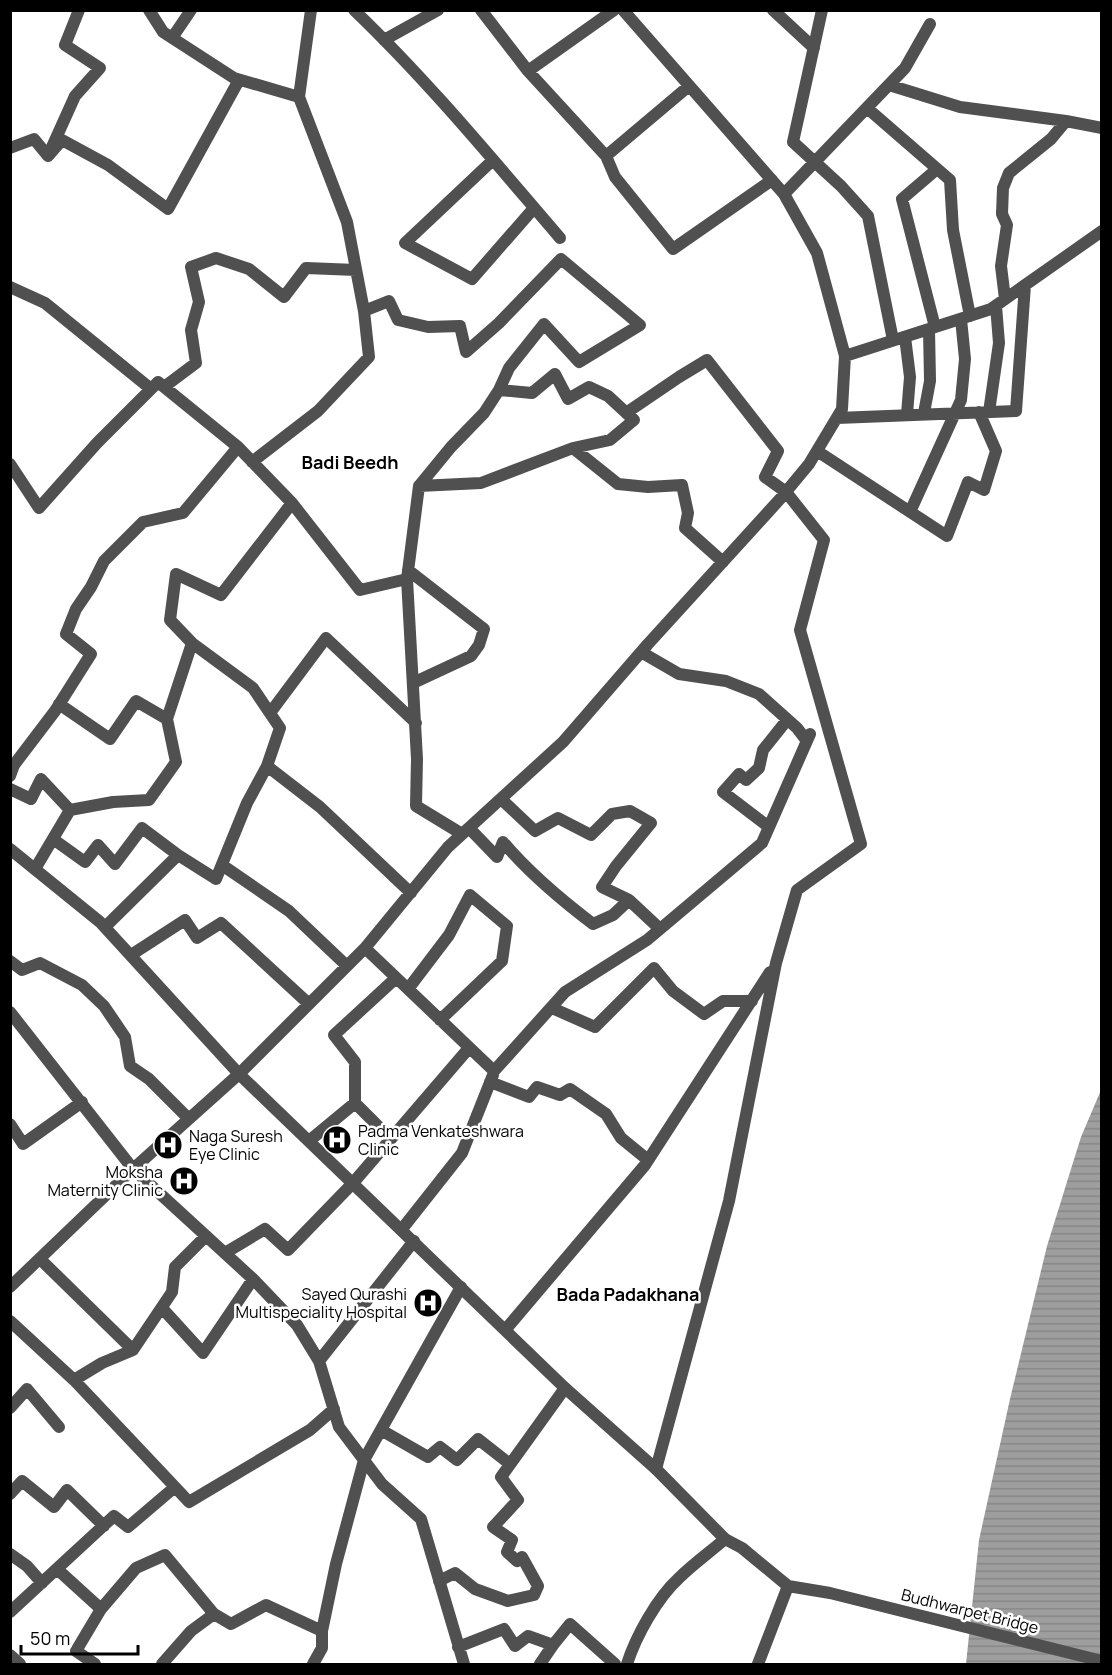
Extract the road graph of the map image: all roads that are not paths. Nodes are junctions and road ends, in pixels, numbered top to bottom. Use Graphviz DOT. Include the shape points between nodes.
graph roads {
  1 [pos="79,10"];
  2 [pos="149,10"];
  3 [pos="191,10"];
  4 [pos="311,10"];
  5 [pos="354,10"];
  6 [pos="438,10"];
  7 [pos="481,10"];
  8 [pos="614,10"];
  9 [pos="773,10"];
  10 [pos="822,10"];
  11 [pos="628,12"];
  12 [pos="930,24"];
  13 [pos="172,38"];
  14 [pos="384,40"];
  15 [pos="814,48"];
  16 [pos="528,71"];
  17 [pos="239,80"];
  18 [pos="889,85"];
  19 [pos="688,86"];
  20 [pos="298,98"];
  21 [pos="867,108"];
  22 [pos="1066,121"];
  23 [pos="1101,128"];
  24 [pos="10,148"];
  25 [pos="48,156"];
  26 [pos="606,156"];
  27 [pos="493,160"];
  28 [pos="815,163"];
  29 [pos="937,169"];
  30 [pos="772,180"];
  31 [pos="784,195"];
  32 [pos="534,208"];
  33 [pos="1101,231"];
  34 [pos="560,238"];
  35 [pos="356,270"];
  36 [pos="1025,285"];
  37 [pos="10,287"];
  38 [pos="1000,302"];
  39 [pos="364,311"];
  40 [pos="965,317"];
  41 [pos="932,328"];
  42 [pos="899,338"];
  43 [pos="845,356"];
  44 [pos="158,388"];
  45 [pos="499,390"];
  46 [pos="984,412"];
  47 [pos="626,413"];
  48 [pos="924,413"];
  49 [pos="955,413"];
  50 [pos="907,414"];
  51 [pos="837,418"];
  52 [pos="238,447"];
  53 [pos="573,448"];
  54 [pos="817,451"];
  55 [pos="252,462"];
  56 [pos="10,464"];
  57 [pos="419,486"];
  58 [pos="786,492"];
  59 [pos="292,503"];
  60 [pos="910,512"];
  61 [pos="723,562"];
  62 [pos="407,574"];
  63 [pos="192,643"];
  64 [pos="640,652"];
  65 [pos="413,683"];
  66 [pos="59,704"];
  67 [pos="270,713"];
  68 [pos="167,719"];
  69 [pos="787,720"];
  70 [pos="416,723"];
  71 [pos="267,766"];
  72 [pos="10,776"];
  73 [pos="10,789"];
  74 [pos="501,799"];
  75 [pos="70,810"];
  76 [pos="769,827"];
  77 [pos="466,831"];
  78 [pos="53,838"];
  79 [pos="10,849"];
  80 [pos="178,855"];
  81 [pos="222,865"];
  82 [pos="35,869"];
  83 [pos="411,893"];
  84 [pos="628,900"];
  85 [pos="105,927"];
  86 [pos="660,929"];
  87 [pos="365,948"];
  88 [pos="130,955"];
  89 [pos="10,961"];
  90 [pos="776,963"];
  91 [pos="347,966"];
  92 [pos="396,978"];
  93 [pos="408,989"];
  94 [pos="752,1001"];
  95 [pos="309,1004"];
  96 [pos="552,1008"];
  97 [pos="10,1012"];
  98 [pos="440,1020"];
  99 [pos="469,1048"];
  100 [pos="239,1074"];
  101 [pos="492,1077"];
  102 [pos="82,1102"];
  103 [pos="355,1103"];
  104 [pos="189,1119"];
  105 [pos="10,1124"];
  106 [pos="391,1139"];
  107 [pos="309,1141"];
  108 [pos="648,1160"];
  109 [pos="133,1169"];
  110 [pos="353,1183"];
  111 [pos="402,1229"];
  112 [pos="206,1236"];
  113 [pos="414,1241"];
  114 [pos="225,1253"];
  115 [pos="40,1259"];
  116 [pos="253,1279"];
  117 [pos="10,1287"];
  118 [pos="461,1287"];
  119 [pos="162,1308"];
  120 [pos="10,1321"];
  121 [pos="506,1329"];
  122 [pos="133,1350"];
  123 [pos="318,1361"];
  124 [pos="74,1380"];
  125 [pos="566,1388"];
  126 [pos="10,1408"];
  127 [pos="334,1409"];
  128 [pos="59,1427"];
  129 [pos="381,1430"];
  130 [pos="364,1460"];
  131 [pos="510,1464"];
  132 [pos="656,1469"];
  133 [pos="175,1488"];
  134 [pos="10,1494"];
  135 [pos="104,1526"];
  136 [pos="725,1539"];
  137 [pos="10,1554"];
  138 [pos="57,1569"];
  139 [pos="439,1581"];
  140 [pos="42,1583"];
  141 [pos="788,1586"];
  142 [pos="101,1609"];
  143 [pos="10,1612"];
  144 [pos="214,1614"];
  145 [pos="322,1630"];
  146 [pos="553,1645"];
  147 [pos="458,1647"];
  148 [pos="10,1655"];
  149 [pos="1101,1661"];
  150 [pos="20,1665"];
  151 [pos="95,1665"];
  152 [pos="162,1665"];
  153 [pos="313,1665"];
  154 [pos="464,1665"];
  155 [pos="540,1665"];
  156 [pos="615,1665"];
  157 [pos="627,1665"];
  158 [pos="758,1665"];
  1 -- 25 [label="street" via="64,45 100,68 75,96"];
  2 -- 13 [label="street" via="163,32"];
  3 -- 13 [label="street"];
  4 -- 20 [label="street"];
  5 -- 14 [label="street"];
  6 -- 14 [label="street"];
  7 -- 16 [label="street"];
  8 -- 16 [label="street"];
  9 -- 15 [label="street"];
  10 -- 15 [label="street"];
  11 -- 19 [label="street"];
  12 -- 18 [label="street" via="905,68"];
  13 -- 17 [label="street"];
  14 -- 27 [label="street"];
  15 -- 28 [label="street" via="793,142"];
  16 -- 26 [label="street"];
  17 -- 20 [label="street"];
  17 -- 25 [label="street" via="168,209 108,165 62,140"];
  18 -- 21 [label="street"];
  18 -- 22 [label="street" via="960,107"];
  19 -- 26 [label="street"];
  19 -- 30 [label="street"];
  20 -- 35 [label="street" via="347,222"];
  21 -- 28 [label="street"];
  21 -- 29 [label="street"];
  22 -- 23 [label="street"];
  22 -- 38 [label="street" via="1051,139 1009,173 1003,188 1002,214 1007,225"];
  24 -- 25 [label="street" via="34,139"];
  26 -- 30 [label="street" via="615,177 673,249"];
  27 -- 32 [label="street"];
  27 -- 32 [label="street" via="405,243 472,279"];
  28 -- 31 [label="street"];
  28 -- 42 [label="street" via="868,216"];
  29 -- 40 [label="street" via="950,180"];
  29 -- 41 [label="street" via="902,199"];
  30 -- 31 [label="street"];
  31 -- 43 [label="street" via="818,253"];
  32 -- 34 [label="street"];
  33 -- 36 [label="street"];
  35 -- 39 [label="street"];
  35 -- 44 [label="street" via="306,268 284,297 249,269 216,258 191,267 199,302 191,330 196,363"];
  36 -- 38 [label="street"];
  36 -- 46 [label="street" via="1016,411"];
  37 -- 44 [label="street" via="45,303"];
  38 -- 40 [label="street"];
  38 -- 46 [label="street" via="999,343"];
  39 -- 45 [label="street" via="389,301 398,320 428,327 460,326 466,351 561,259 640,325 579,362 544,324 509,369"];
  39 -- 55 [label="street" via="369,357 318,411"];
  40 -- 41 [label="street"];
  40 -- 49 [label="street" via="961,400"];
  41 -- 42 [label="street"];
  41 -- 48 [label="street"];
  42 -- 43 [label="street"];
  42 -- 50 [label="street" via="910,377"];
  43 -- 51 [label="street" via="842,409"];
  44 -- 52 [label="street"];
  44 -- 56 [label="street" via="97,443 39,508"];
  45 -- 47 [label="street" via="532,393 555,374 568,399 589,387 608,396"];
  45 -- 57 [label="street" via="484,413"];
  46 -- 49 [label="street"];
  46 -- 60 [label="street" via="996,451 984,490 968,482 947,536"];
  47 -- 53 [label="street" via="634,420 610,441"];
  47 -- 58 [label="street" via="707,360 778,451 765,477"];
  48 -- 49 [label="street"];
  48 -- 50 [label="street"];
  49 -- 60 [label="street"];
  50 -- 51 [label="street"];
  51 -- 54 [label="street"];
  52 -- 55 [label="street"];
  52 -- 66 [label="street" via="183,513 143,522 104,561 66,634 91,654"];
  53 -- 57 [label="street" via="481,483"];
  53 -- 61 [label="street" via="618,484 682,485 688,513 685,528"];
  54 -- 58 [label="street"];
  54 -- 60 [label="street"];
  55 -- 59 [label="street"];
  57 -- 62 [label="street"];
  58 -- 61 [label="street"];
  58 -- 90 [label="street" via="824,540 800,630 861,844 797,890"];
  59 -- 62 [label="street" via="360,590"];
  59 -- 63 [label="street" via="221,595 176,574 170,620"];
  61 -- 64 [label="street"];
  62 -- 65 [label="street"];
  62 -- 65 [label="street" via="484,629 471,656"];
  63 -- 67 [label="street" via="254,688"];
  63 -- 68 [label="street"];
  64 -- 69 [label="street" via="679,674 726,681 759,694"];
  64 -- 74 [label="street" via="563,742"];
  65 -- 70 [label="street"];
  66 -- 68 [label="street" via="110,739 136,701"];
  66 -- 72 [label="street"];
  67 -- 70 [label="street" via="326,638"];
  67 -- 71 [label="street" via="280,728"];
  68 -- 75 [label="street" via="176,762 149,800"];
  69 -- 76 [label="street" via="808,737"];
  69 -- 76 [label="street" via="763,750 759,768 746,780 739,774 723,792"];
  70 -- 77 [label="street" via="416,806"];
  71 -- 81 [label="street"];
  71 -- 83 [label="street" via="320,807"];
  73 -- 75 [label="street" via="31,799 41,779"];
  74 -- 77 [label="street"];
  74 -- 84 [label="street" via="535,831 558,818 591,835 612,814 630,810 651,823 602,887"];
  75 -- 78 [label="street"];
  76 -- 86 [label="street" via="762,843"];
  77 -- 83 [label="street"];
  77 -- 84 [label="street" via="497,857 503,842 552,893 593,924 613,915"];
  78 -- 80 [label="street" via="85,862 98,845 115,864 142,828"];
  78 -- 82 [label="street"];
  79 -- 82 [label="street"];
  80 -- 81 [label="street" via="216,879"];
  80 -- 85 [label="street"];
  81 -- 91 [label="street" via="289,911"];
  82 -- 85 [label="street"];
  83 -- 87 [label="street"];
  84 -- 86 [label="street"];
  85 -- 88 [label="street"];
  86 -- 96 [label="street" via="565,992"];
  87 -- 91 [label="street"];
  87 -- 92 [label="street"];
  88 -- 95 [label="street" via="185,920 197,938 221,923"];
  88 -- 100 [label="street"];
  89 -- 104 [label="street" via="22,970 40,963 82,985 104,1006 125,1038 130,1066 149,1079"];
  90 -- 94 [label="street"];
  90 -- 132 [label="street" via="729,1201"];
  91 -- 95 [label="street"];
  92 -- 93 [label="street"];
  92 -- 103 [label="street" via="334,1035 355,1062"];
  93 -- 98 [label="street"];
  93 -- 98 [label="street" via="449,935 470,895 507,926 502,961"];
  94 -- 96 [label="street" via="723,1001 704,1014 673,991 654,968 595,1027"];
  94 -- 108 [label="street"];
  95 -- 100 [label="street"];
  96 -- 101 [label="street"];
  97 -- 102 [label="street"];
  98 -- 99 [label="street"];
  99 -- 101 [label="street"];
  99 -- 106 [label="street"];
  100 -- 104 [label="street"];
  100 -- 107 [label="street"];
  101 -- 108 [label="street" via="529,1097 537,1087 560,1095 570,1089 606,1114 621,1138"];
  101 -- 111 [label="street" via="462,1153"];
  102 -- 105 [label="street" via="22,1144"];
  102 -- 109 [label="street"];
  103 -- 106 [label="street"];
  103 -- 107 [label="street"];
  104 -- 109 [label="street"];
  106 -- 110 [label="street"];
  107 -- 110 [label="street"];
  108 -- 121 [label="street"];
  109 -- 112 [label="street"];
  109 -- 115 [label="street"];
  110 -- 111 [label="street"];
  110 -- 114 [label="street" via="288,1250 265,1229"];
  111 -- 113 [label="street"];
  112 -- 114 [label="street"];
  112 -- 119 [label="street" via="175,1267 172,1292"];
  113 -- 118 [label="street"];
  113 -- 123 [label="street"];
  114 -- 116 [label="street"];
  115 -- 117 [label="street"];
  115 -- 122 [label="street"];
  116 -- 119 [label="street" via="203,1353"];
  116 -- 123 [label="street" via="297,1325"];
  118 -- 121 [label="street"];
  118 -- 129 [label="street"];
  119 -- 122 [label="street"];
  120 -- 124 [label="street"];
  121 -- 125 [label="street"];
  122 -- 124 [label="street"];
  123 -- 127 [label="street"];
  124 -- 133 [label="street"];
  125 -- 131 [label="street"];
  125 -- 132 [label="street"];
  126 -- 128 [label="street" via="27,1389"];
  127 -- 130 [label="street" via="339,1427"];
  127 -- 133 [label="street" via="310,1430 189,1502"];
  129 -- 130 [label="street"];
  129 -- 131 [label="street" via="428,1457 440,1447 457,1460 478,1439"];
  130 -- 139 [label="street" via="382,1485 421,1519"];
  130 -- 145 [label="street"];
  131 -- 139 [label="street" via="501,1477 518,1500 494,1527 512,1540 507,1551 517,1561 522,1557 538,1586 534,1595 508,1601 475,1589 454,1573"];
  132 -- 136 [label="street"];
  133 -- 135 [label="street" via="128,1527 114,1516"];
  134 -- 135 [label="street" via="22,1481 54,1507 67,1490"];
  135 -- 138 [label="street"];
  136 -- 141 [label="street"];
  136 -- 157 [label="street" via="677,1579 633,1644"];
  137 -- 140 [label="street"];
  138 -- 140 [label="street"];
  138 -- 142 [label="street"];
  139 -- 147 [label="street"];
  140 -- 143 [label="street"];
  141 -- 149 [label="street, Budhwarpet Bridge"];
  141 -- 158 [label="street"];
  142 -- 144 [label="street" via="136,1568 165,1555"];
  142 -- 151 [label="street" via="76,1651"];
  144 -- 145 [label="street" via="231,1624 266,1605"];
  144 -- 152 [label="street" via="191,1631"];
  145 -- 153 [label="street" via="322,1648"];
  146 -- 147 [label="street" via="528,1636 515,1646 504,1629"];
  146 -- 155 [label="street"];
  146 -- 156 [label="street" via="570,1624"];
  147 -- 154 [label="street"];
  148 -- 150 [label="street"];
}
